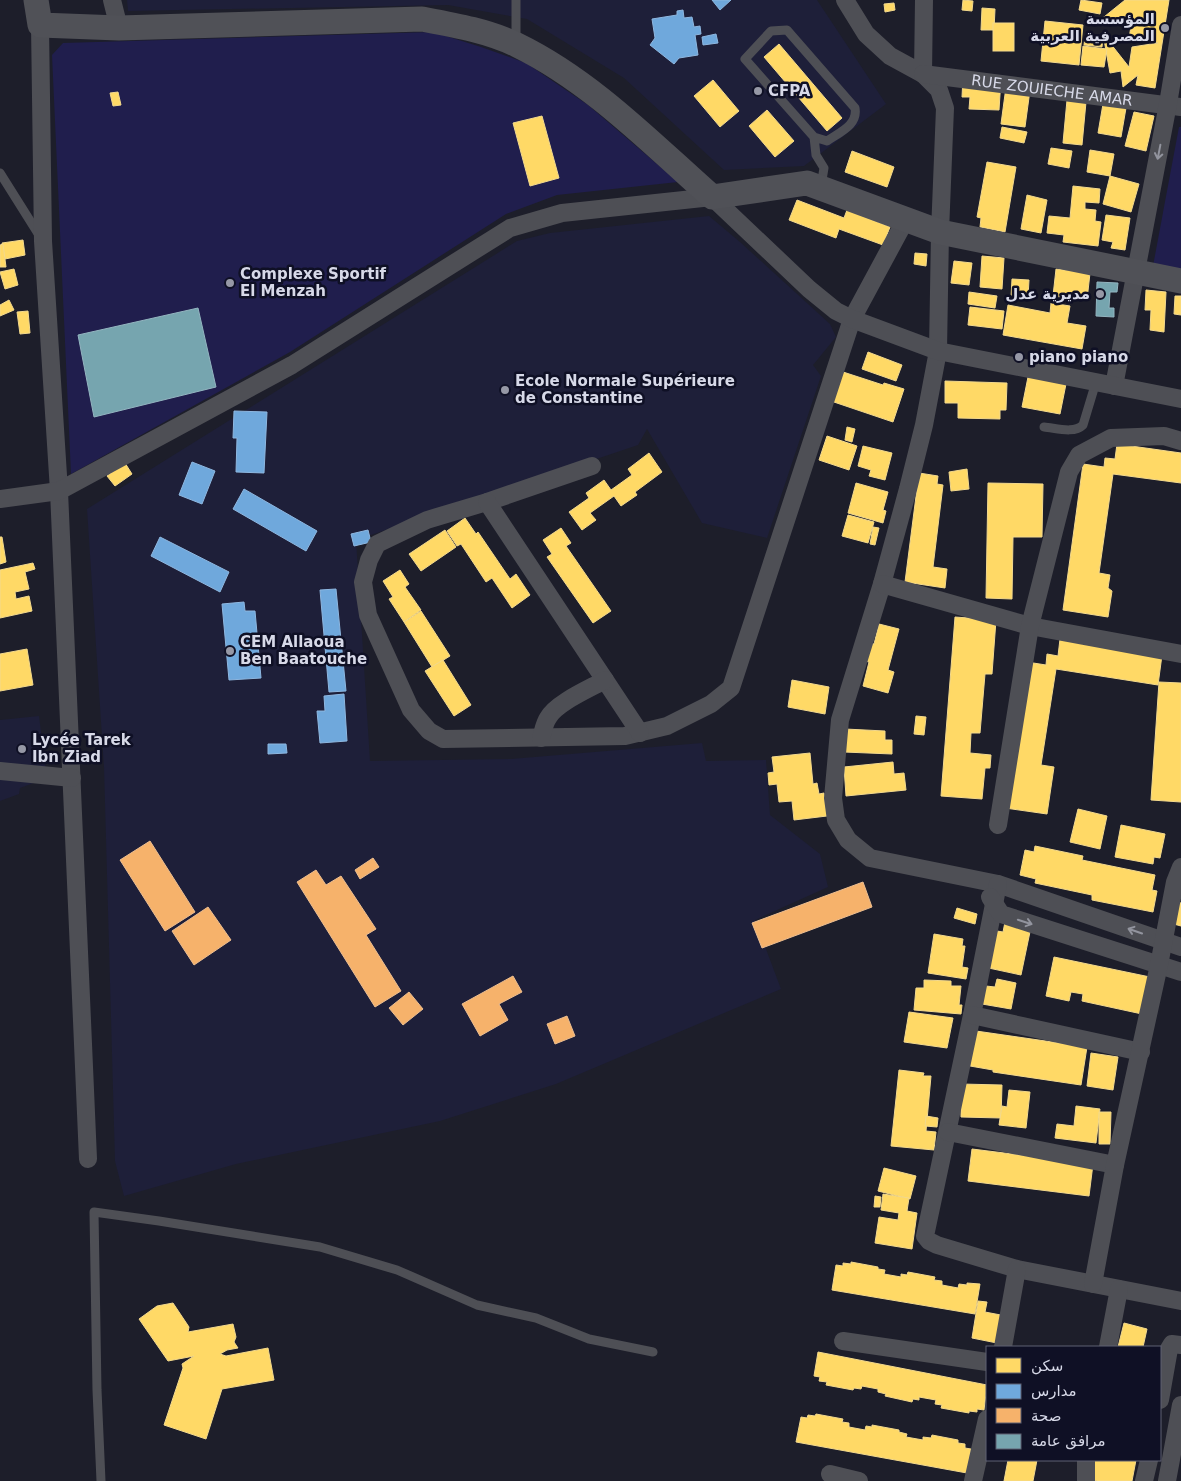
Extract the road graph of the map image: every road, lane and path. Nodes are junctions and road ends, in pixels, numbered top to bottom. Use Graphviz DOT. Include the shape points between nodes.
graph roads {
  1 [pos="36,0"];
  2 [pos="112,0"];
  3 [pos="516,0"];
  4 [pos="845,0"];
  5 [pos="924,0"];
  6 [pos="1181,24"];
  7 [pos="40,25"];
  8 [pos="119,28"];
  9 [pos="516,44"];
  10 [pos="923,74"];
  11 [pos="1174,106"];
  12 [pos="814,137"];
  13 [pos="0,173"];
  14 [pos="821,189"];
  15 [pos="712,198"];
  16 [pos="906,219"];
  17 [pos="940,232"];
  18 [pos="43,242"];
  19 [pos="1136,272"];
  20 [pos="1181,281"];
  21 [pos="852,319"];
  22 [pos="938,351"];
  23 [pos="1096,382"];
  24 [pos="1114,386"];
  25 [pos="1181,398"];
  26 [pos="1044,427"];
  27 [pos="1181,441"];
  28 [pos="592,466"];
  29 [pos="59,490"];
  30 [pos="0,499"];
  31 [pos="487,502"];
  32 [pos="882,584"];
  33 [pos="1030,626"];
  34 [pos="1181,654"];
  35 [pos="605,680"];
  36 [pos="640,733"];
  37 [pos="541,738"];
  38 [pos="0,771"];
  39 [pos="72,778"];
  40 [pos="998,825"];
  41 [pos="1181,867"];
  42 [pos="980,879"];
  43 [pos="998,884"];
  44 [pos="994,905"];
  45 [pos="1163,941"];
  46 [pos="1181,947"];
  47 [pos="1159,965"];
  48 [pos="1181,972"];
  49 [pos="972,1015"];
  50 [pos="1141,1052"];
  51 [pos="948,1132"];
  52 [pos="88,1158"];
  53 [pos="1115,1164"];
  54 [pos="1017,1269"];
  55 [pos="1093,1284"];
  56 [pos="1119,1289"];
  57 [pos="1181,1301"];
  58 [pos="843,1341"];
  59 [pos="1181,1345"];
  60 [pos="1003,1346"];
  61 [pos="1108,1346"];
  62 [pos="653,1352"];
  63 [pos="986,1362"];
  64 [pos="1161,1394"];
  65 [pos="1181,1405"];
  66 [pos="986,1423"];
  67 [pos="1086,1461"];
  68 [pos="1149,1461"];
  69 [pos="830,1474"];
  70 [pos="101,1481"];
  71 [pos="859,1481"];
  72 [pos="973,1481"];
  73 [pos="1086,1481"];
  74 [pos="1144,1481"];
  75 [pos="1167,1481"];
  1 -- 7 [label="main road"];
  2 -- 8 [label="street"];
  3 -- 9 [label="lane"];
  4 -- 10 [label="street" via="866,34 890,56"];
  5 -- 10 [label="street"];
  6 -- 11 [label="street"];
  7 -- 8 [label="main road"];
  7 -- 18 [label="street"];
  8 -- 9 [label="main road" via="422,19"];
  9 -- 15 [label="main road" via="607,104"];
  10 -- 11 [label="street, RUE ZOUIECHE AMAR"];
  10 -- 17 [label="street" via="939,90 946,108"];
  11 -- 19 [label="street, one-way"];
  12 -- 12 [label="lane" via="827,141 853,123 855,108 787,30 771,31 745,58"];
  12 -- 14 [label="lane" via="816,155 824,168"];
  13 -- 18 [label="lane"];
  14 -- 15 [label="main road" via="807,184"];
  14 -- 16 [label="main road"];
  15 -- 21 [label="street" via="809,289 836,311"];
  15 -- 29 [label="street" via="562,212 510,228 292,365"];
  16 -- 17 [label="main road"];
  16 -- 21 [label="street"];
  17 -- 19 [label="main road"];
  17 -- 22 [label="street"];
  18 -- 29 [label="street"];
  19 -- 20 [label="main road"];
  19 -- 24 [label="street"];
  21 -- 22 [label="street"];
  21 -- 36 [label="street" via="731,688 710,704 667,726"];
  22 -- 23 [label="street"];
  22 -- 32 [label="street" via="924,424"];
  23 -- 24 [label="street"];
  23 -- 26 [label="lane" via="1079,429"];
  24 -- 25 [label="street"];
  27 -- 33 [label="street" via="1164,436 1111,438 1079,455 1069,472"];
  28 -- 31 [label="street"];
  29 -- 30 [label="street"];
  29 -- 39 [label="street"];
  31 -- 35 [label="street"];
  31 -- 37 [label="street" via="427,520 377,544 363,582 368,615 411,710 429,732 443,740"];
  32 -- 33 [label="street"];
  32 -- 42 [label="street" via="840,720 833,798 836,820 848,840 870,858"];
  33 -- 34 [label="street"];
  33 -- 40 [label="street"];
  35 -- 36 [label="street"];
  35 -- 37 [label="street" via="553,712 547,719"];
  36 -- 37 [label="street"];
  38 -- 39 [label="street"];
  39 -- 52 [label="street"];
  41 -- 45 [label="street"];
  42 -- 43 [label="street"];
  42 -- 44 [label="street"];
  43 -- 44 [label="street"];
  45 -- 43 [label="street, one-way"];
  44 -- 47 [label="street, one-way" via="1001,914"];
  44 -- 49 [label="street"];
  45 -- 46 [label="street"];
  45 -- 47 [label="street"];
  47 -- 48 [label="street"];
  47 -- 50 [label="street"];
  49 -- 50 [label="street"];
  49 -- 51 [label="street"];
  50 -- 53 [label="street"];
  51 -- 53 [label="street"];
  51 -- 54 [label="street" via="924,1236 937,1245"];
  53 -- 55 [label="street"];
  54 -- 55 [label="street"];
  54 -- 60 [label="street"];
  55 -- 56 [label="street"];
  56 -- 57 [label="street"];
  56 -- 61 [label="street"];
  58 -- 63 [label="street"];
  59 -- 64 [label="street" via="1172,1344 1169,1349"];
  62 -- 70 [label="lane" via="589,1339 536,1318 477,1305 396,1270 320,1247 94,1212"];
  65 -- 75 [label="street"];
  66 -- 72 [label="street"];
  67 -- 73 [label="street"];
  68 -- 74 [label="street"];
  69 -- 71 [label="street"];
}
